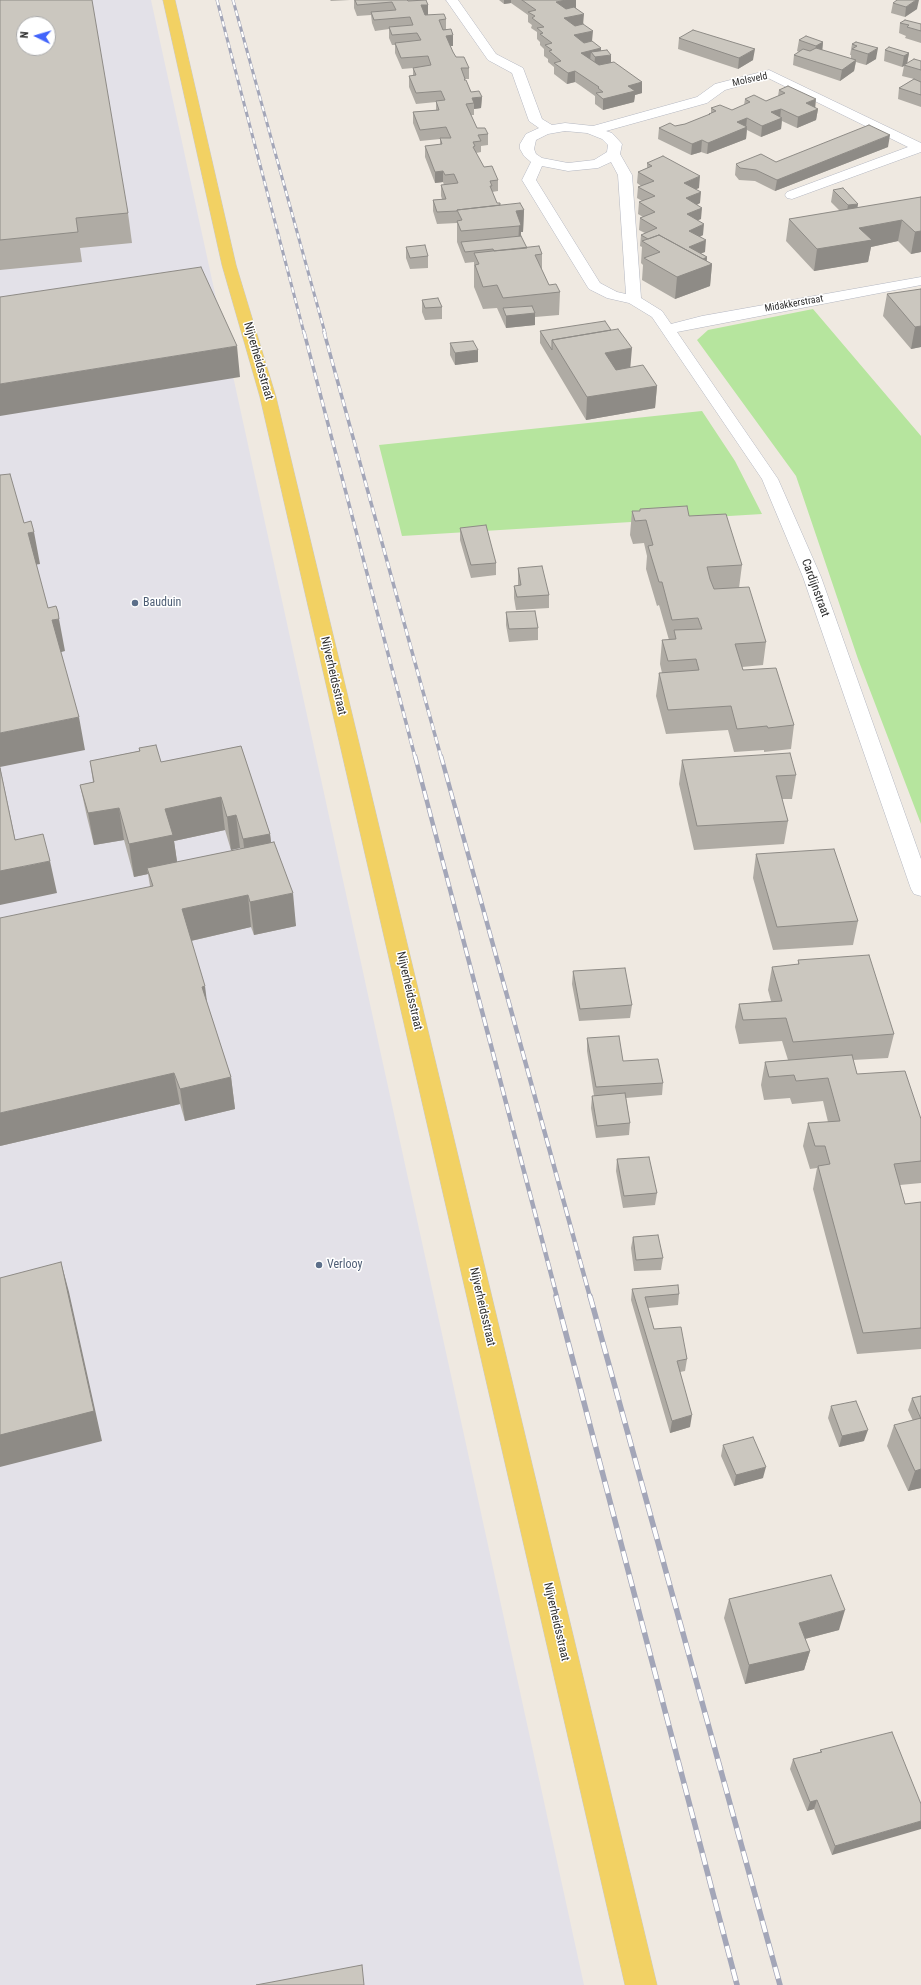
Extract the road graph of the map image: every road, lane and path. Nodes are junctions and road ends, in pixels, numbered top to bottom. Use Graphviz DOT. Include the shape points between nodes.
graph roads {
  1 [pos="169,0"];
  2 [pos="452,0"];
  3 [pos="549,129"];
  4 [pos="594,130"];
  5 [pos="920,148"];
  6 [pos="613,154"];
  7 [pos="538,161"];
  8 [pos="792,195"];
  9 [pos="921,282"];
  10 [pos="634,300"];
  11 [pos="668,329"];
  12 [pos="921,889"];
  13 [pos="641,1985"];
  1 -- 13 [label="main road, Nijverheidsstraat" via="229,265 268,397"];
  2 -- 3 [label="street" via="492,57 518,71 536,121"];
  3 -- 4 [label="street, Molsveld" via="577,127"];
  3 -- 7 [label="street, Molsveld" via="531,137 527,144 527,149"];
  4 -- 5 [label="street, Molsveld" via="702,100 720,87 769,74"];
  4 -- 6 [label="street, Molsveld" via="607,136 615,144"];
  5 -- 8 [label="street"];
  6 -- 7 [label="street" via="598,164 582,167 556,166"];
  6 -- 10 [label="street, Molsveld" via="625,174"];
  7 -- 10 [label="street" via="529,180 594,286 612,295"];
  9 -- 11 [label="street, Midakkerstraat"];
  10 -- 11 [label="street, Cardijnstraat" via="657,314"];
  11 -- 12 [label="street, Cardijnstraat" via="770,478 812,577"];
}
